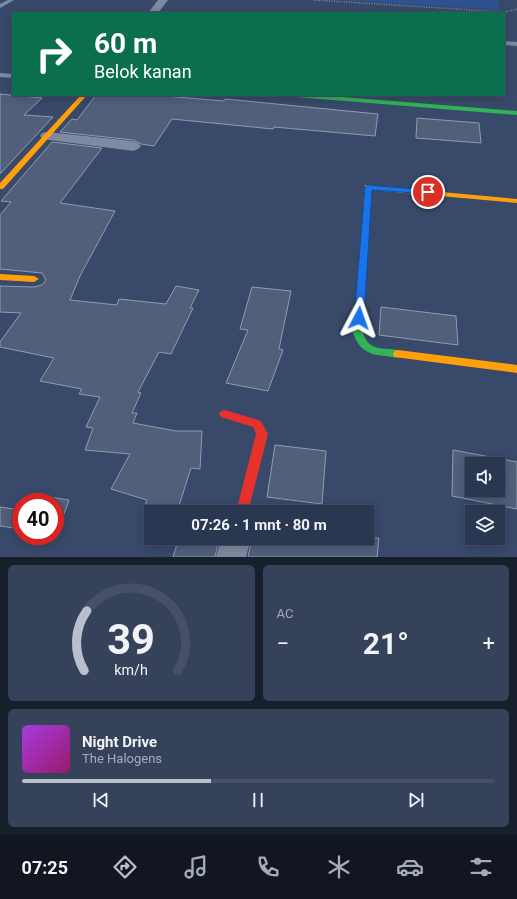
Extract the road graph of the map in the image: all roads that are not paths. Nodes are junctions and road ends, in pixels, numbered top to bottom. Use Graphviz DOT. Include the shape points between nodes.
graph roads {
  1 [pos="12,0"];
  2 [pos="163,0"];
  3 [pos="0,6"];
  4 [pos="153,12"];
  5 [pos="505,43"];
  6 [pos="517,44"];
  7 [pos="0,75"];
  8 [pos="12,76"];
  9 [pos="83,96"];
  10 [pos="308,96"];
  11 [pos="517,113"];
  12 [pos="47,136"];
  13 [pos="133,146"];
  14 [pos="0,187"];
  15 [pos="517,200"];
  16 [pos="0,277"];
  17 [pos="34,279"];
  18 [pos="517,369"];
  19 [pos="225,414"];
  20 [pos="244,505"];
  21 [pos="234,545"];
  22 [pos="231,557"];
  1 -- 3 [label="lane"];
  2 -- 4 [label="street"];
  5 -- 6 [label="lane"];
  7 -- 8 [label="lane"];
  9 -- 12 [label="street"];
  10 -- 11 [label="street"];
  12 -- 13 [label="street"];
  12 -- 14 [label="street"];
  15 -- 18 [label="street" via="368,187 358,333 361,344 370,350"];
  16 -- 17 [label="street"];
  19 -- 20 [label="street" via="257,424 262,434"];
  21 -- 22 [label="street"];
}
